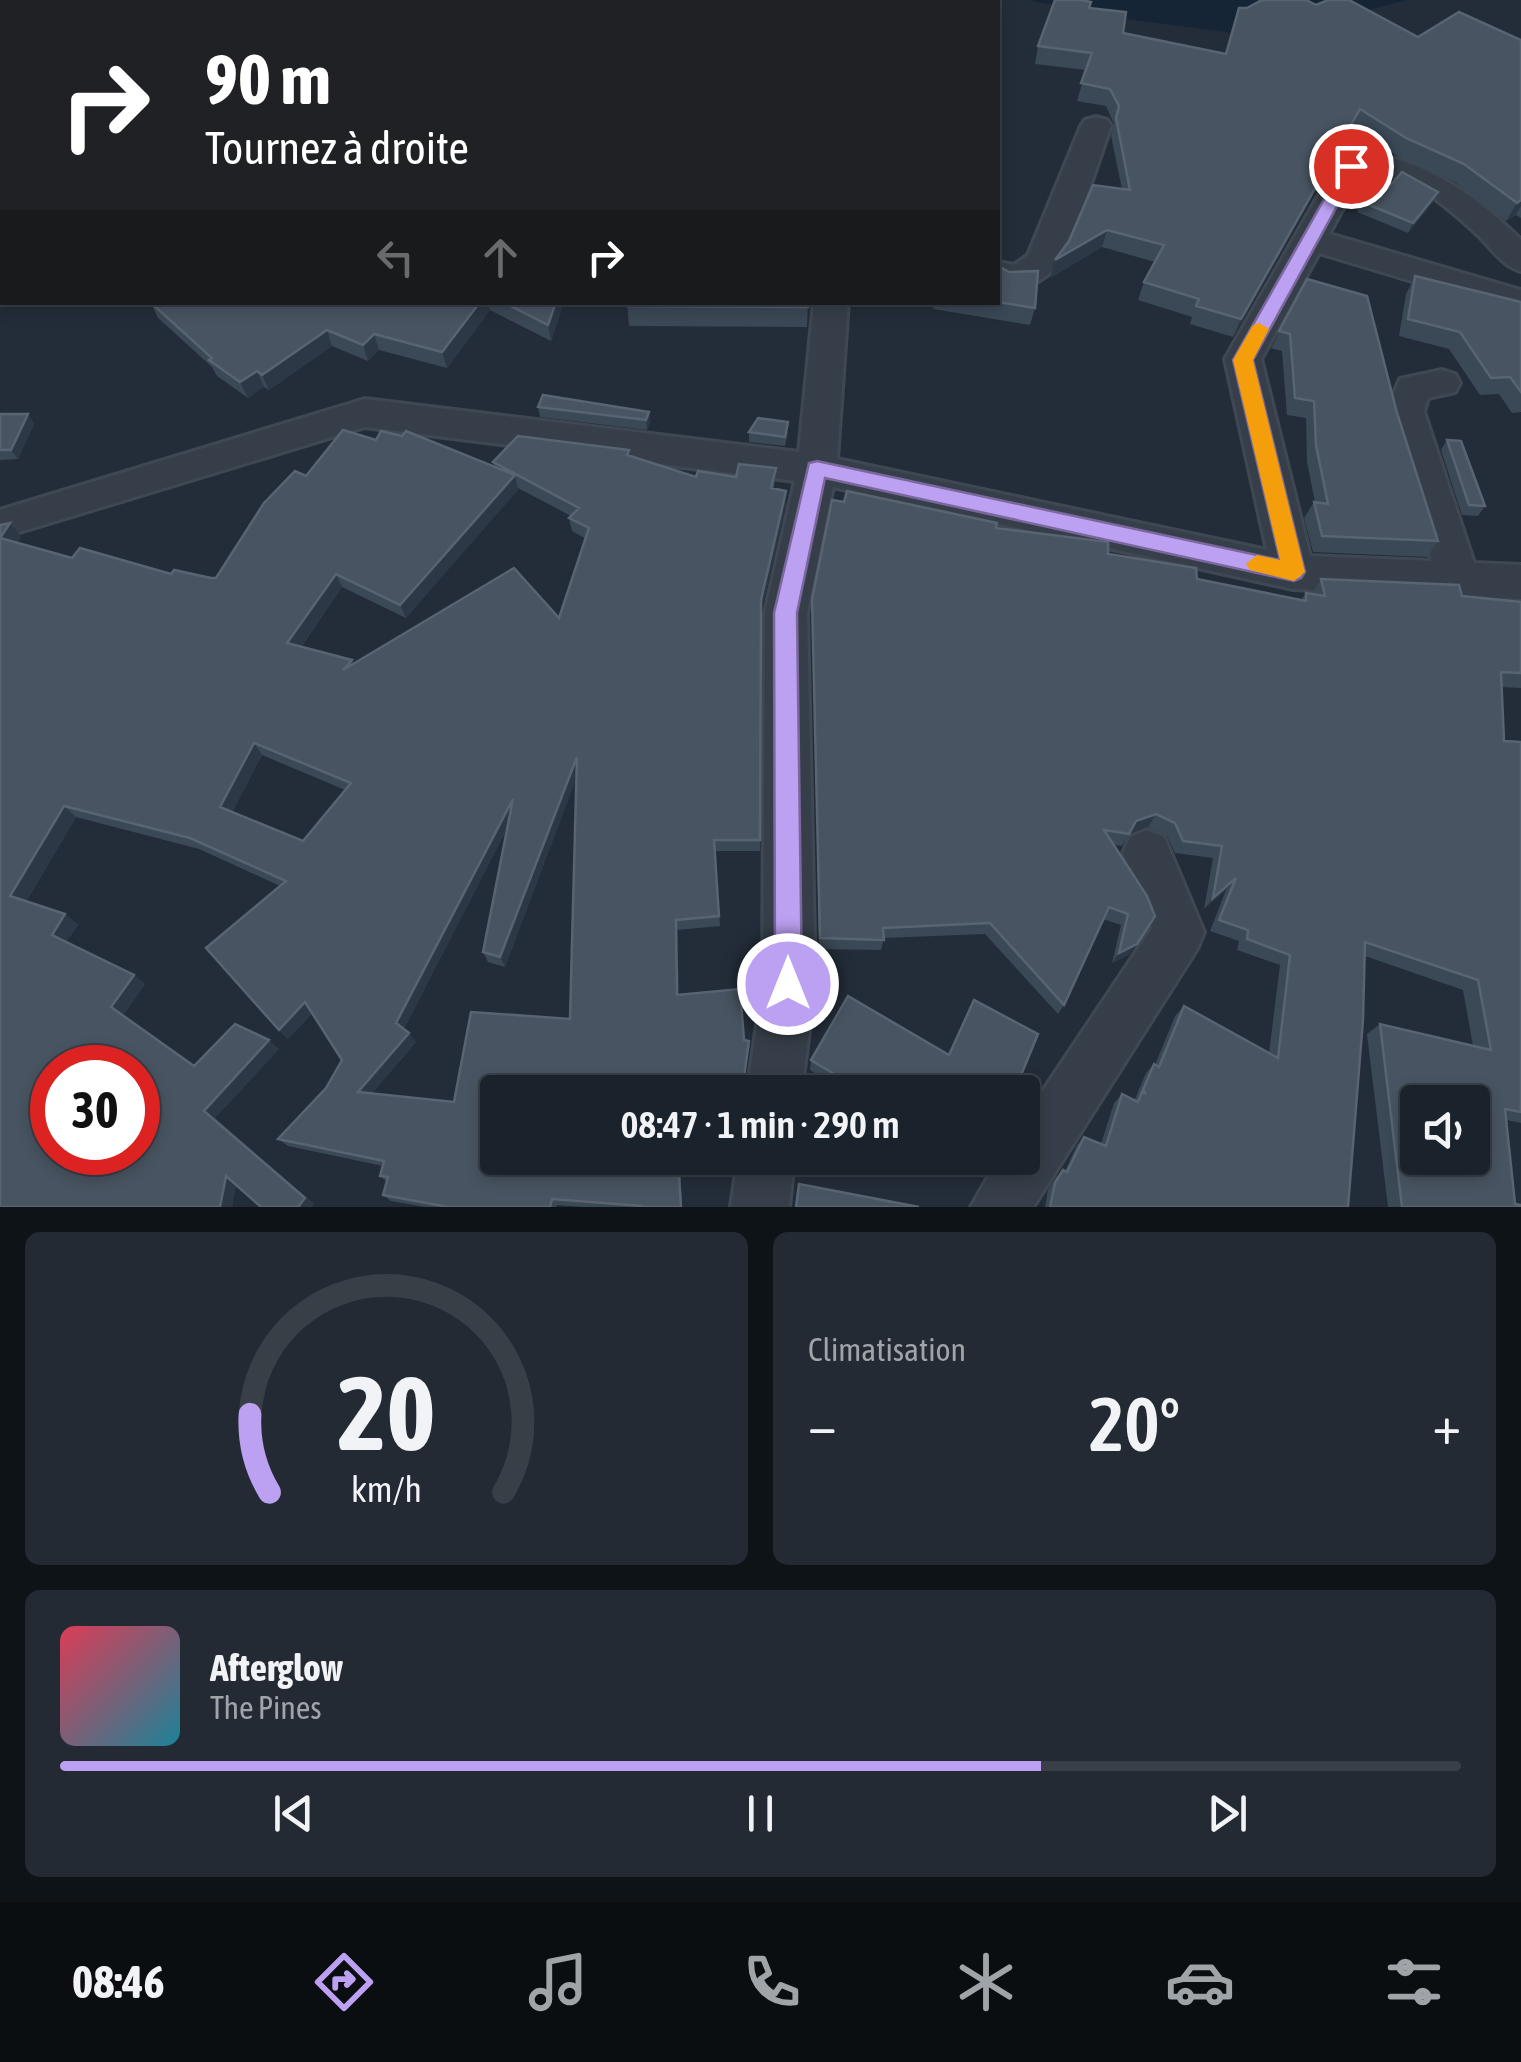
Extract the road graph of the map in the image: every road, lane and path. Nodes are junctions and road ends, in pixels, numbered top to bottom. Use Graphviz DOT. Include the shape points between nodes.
graph roads {
  1 [pos="1096,126"];
  2 [pos="1307,239"];
  3 [pos="1521,260"];
  4 [pos="1000,273"];
  5 [pos="1521,302"];
  6 [pos="831,305"];
  7 [pos="1442,383"];
  8 [pos="817,468"];
  9 [pos="4,524"];
  10 [pos="1294,572"];
  11 [pos="1460,580"];
  12 [pos="1521,582"];
  13 [pos="1147,853"];
  14 [pos="776,1075"];
  15 [pos="764,1175"];
  16 [pos="760,1207"];
  17 [pos="1000,1207"];
  1 -- 4 [label="street" via="1042,261 1020,277"];
  2 -- 3 [label="street" via="1351,166 1366,160 1400,168 1488,222"];
  2 -- 5 [label="street"];
  2 -- 10 [label="street" via="1243,360"];
  6 -- 8 [label="street"];
  7 -- 11 [label="street" via="1413,388 1405,412"];
  8 -- 9 [label="street" via="365,414"];
  8 -- 10 [label="street"];
  8 -- 14 [label="street" via="786,613 788,984"];
  10 -- 11 [label="street"];
  11 -- 12 [label="street"];
  13 -- 17 [label="street" via="1180,932"];
  15 -- 16 [label="street"];
}
